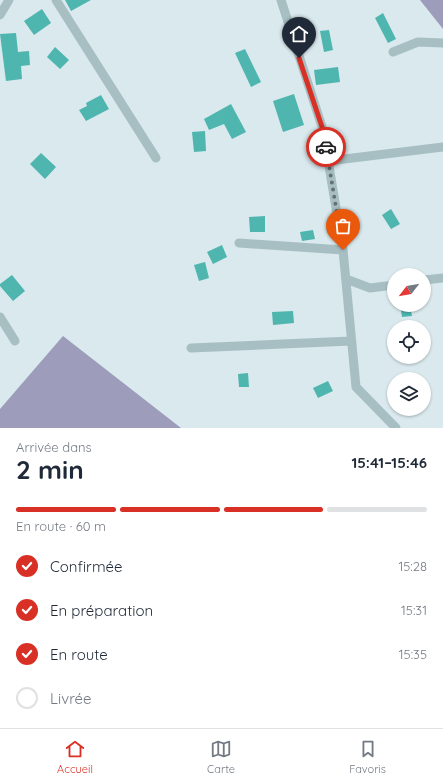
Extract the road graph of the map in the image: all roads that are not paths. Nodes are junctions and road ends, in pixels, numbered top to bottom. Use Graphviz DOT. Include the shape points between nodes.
graph roads {
  1 [pos="9,0"];
  2 [pos="56,0"];
  3 [pos="281,0"];
  4 [pos="0,15"];
  5 [pos="443,43"];
  6 [pos="393,52"];
  7 [pos="443,147"];
  8 [pos="156,158"];
  9 [pos="328,161"];
  10 [pos="239,244"];
  11 [pos="343,250"];
  12 [pos="443,278"];
  13 [pos="346,279"];
  14 [pos="431,279"];
  15 [pos="387,286"];
  16 [pos="0,317"];
  17 [pos="15,341"];
  18 [pos="351,341"];
  19 [pos="191,348"];
  20 [pos="396,428"];
  1 -- 4 [label="street"];
  2 -- 8 [label="street"];
  3 -- 9 [label="street" via="323,130"];
  5 -- 6 [label="street" via="418,42"];
  7 -- 9 [label="street"];
  9 -- 11 [label="street"];
  10 -- 11 [label="street"];
  11 -- 13 [label="street"];
  12 -- 14 [label="street"];
  13 -- 15 [label="street" via="370,288"];
  13 -- 18 [label="street"];
  16 -- 17 [label="street"];
  18 -- 19 [label="street"];
  18 -- 20 [label="street" via="356,387"];
}
